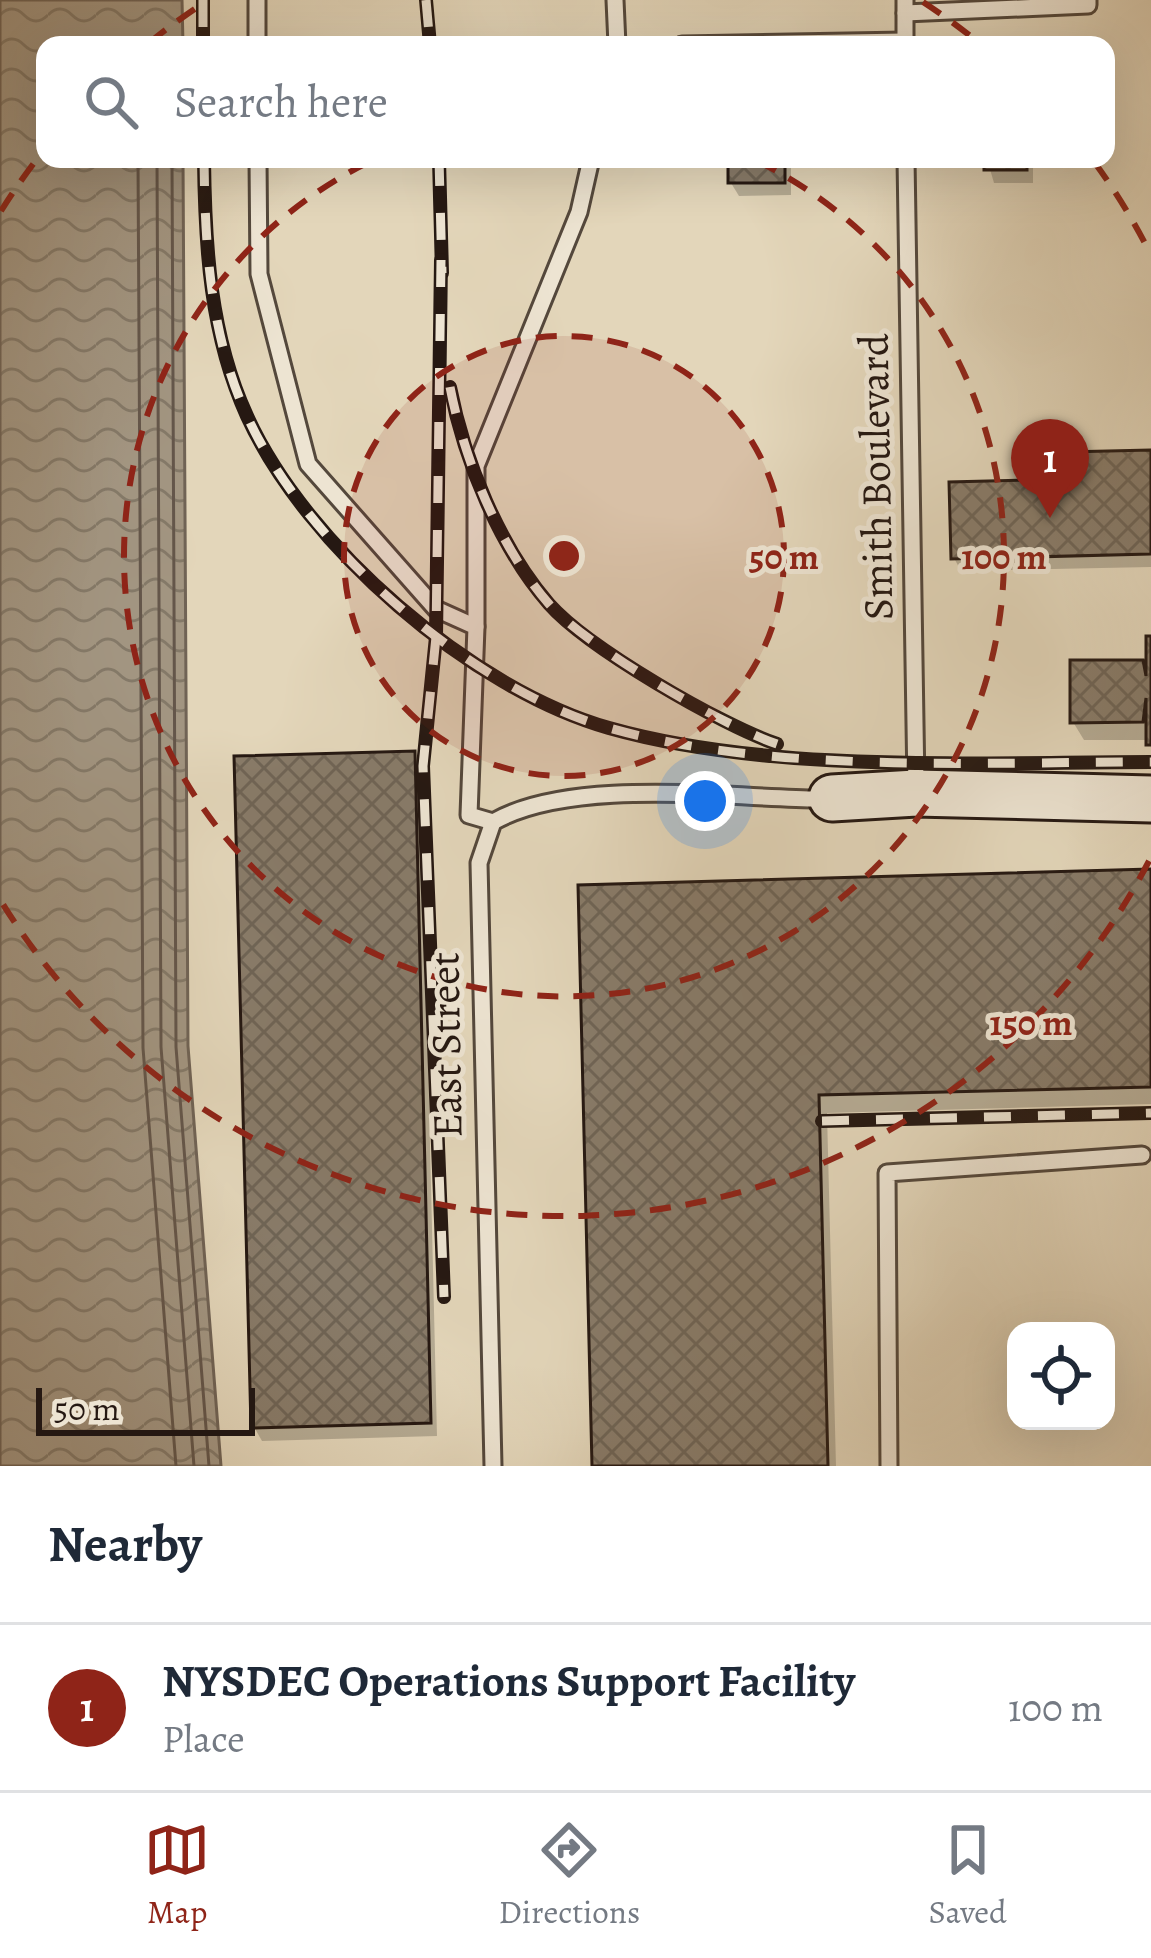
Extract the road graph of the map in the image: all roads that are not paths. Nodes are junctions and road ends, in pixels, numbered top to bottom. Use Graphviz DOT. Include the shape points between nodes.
graph roads {
  1 [pos="257,0"];
  2 [pos="616,0"];
  3 [pos="1088,0"];
  4 [pos="905,7"];
  5 [pos="257,36"];
  6 [pos="616,36"];
  7 [pos="258,168"];
  8 [pos="589,168"];
  9 [pos="906,168"];
  10 [pos="476,627"];
  11 [pos="916,793"];
  12 [pos="825,799"];
  13 [pos="1151,799"];
  14 [pos="493,822"];
  15 [pos="1142,1155"];
  16 [pos="493,1466"];
  17 [pos="890,1466"];
  1 -- 5 [label="lane"];
  2 -- 6 [label="lane"];
  3 -- 4 [label="lane"];
  7 -- 10 [label="lane" via="259,274 308,464 436,609"];
  8 -- 10 [label="lane" via="579,212 476,466"];
  9 -- 11 [label="lane, Smith Boulevard"];
  10 -- 14 [label="lane" via="470,815"];
  11 -- 12 [label="street"];
  11 -- 13 [label="street"];
  12 -- 14 [label="lane" via="568,796 523,805"];
  14 -- 16 [label="lane, East Street" via="479,863"];
  15 -- 17 [label="lane" via="887,1173"];
}
